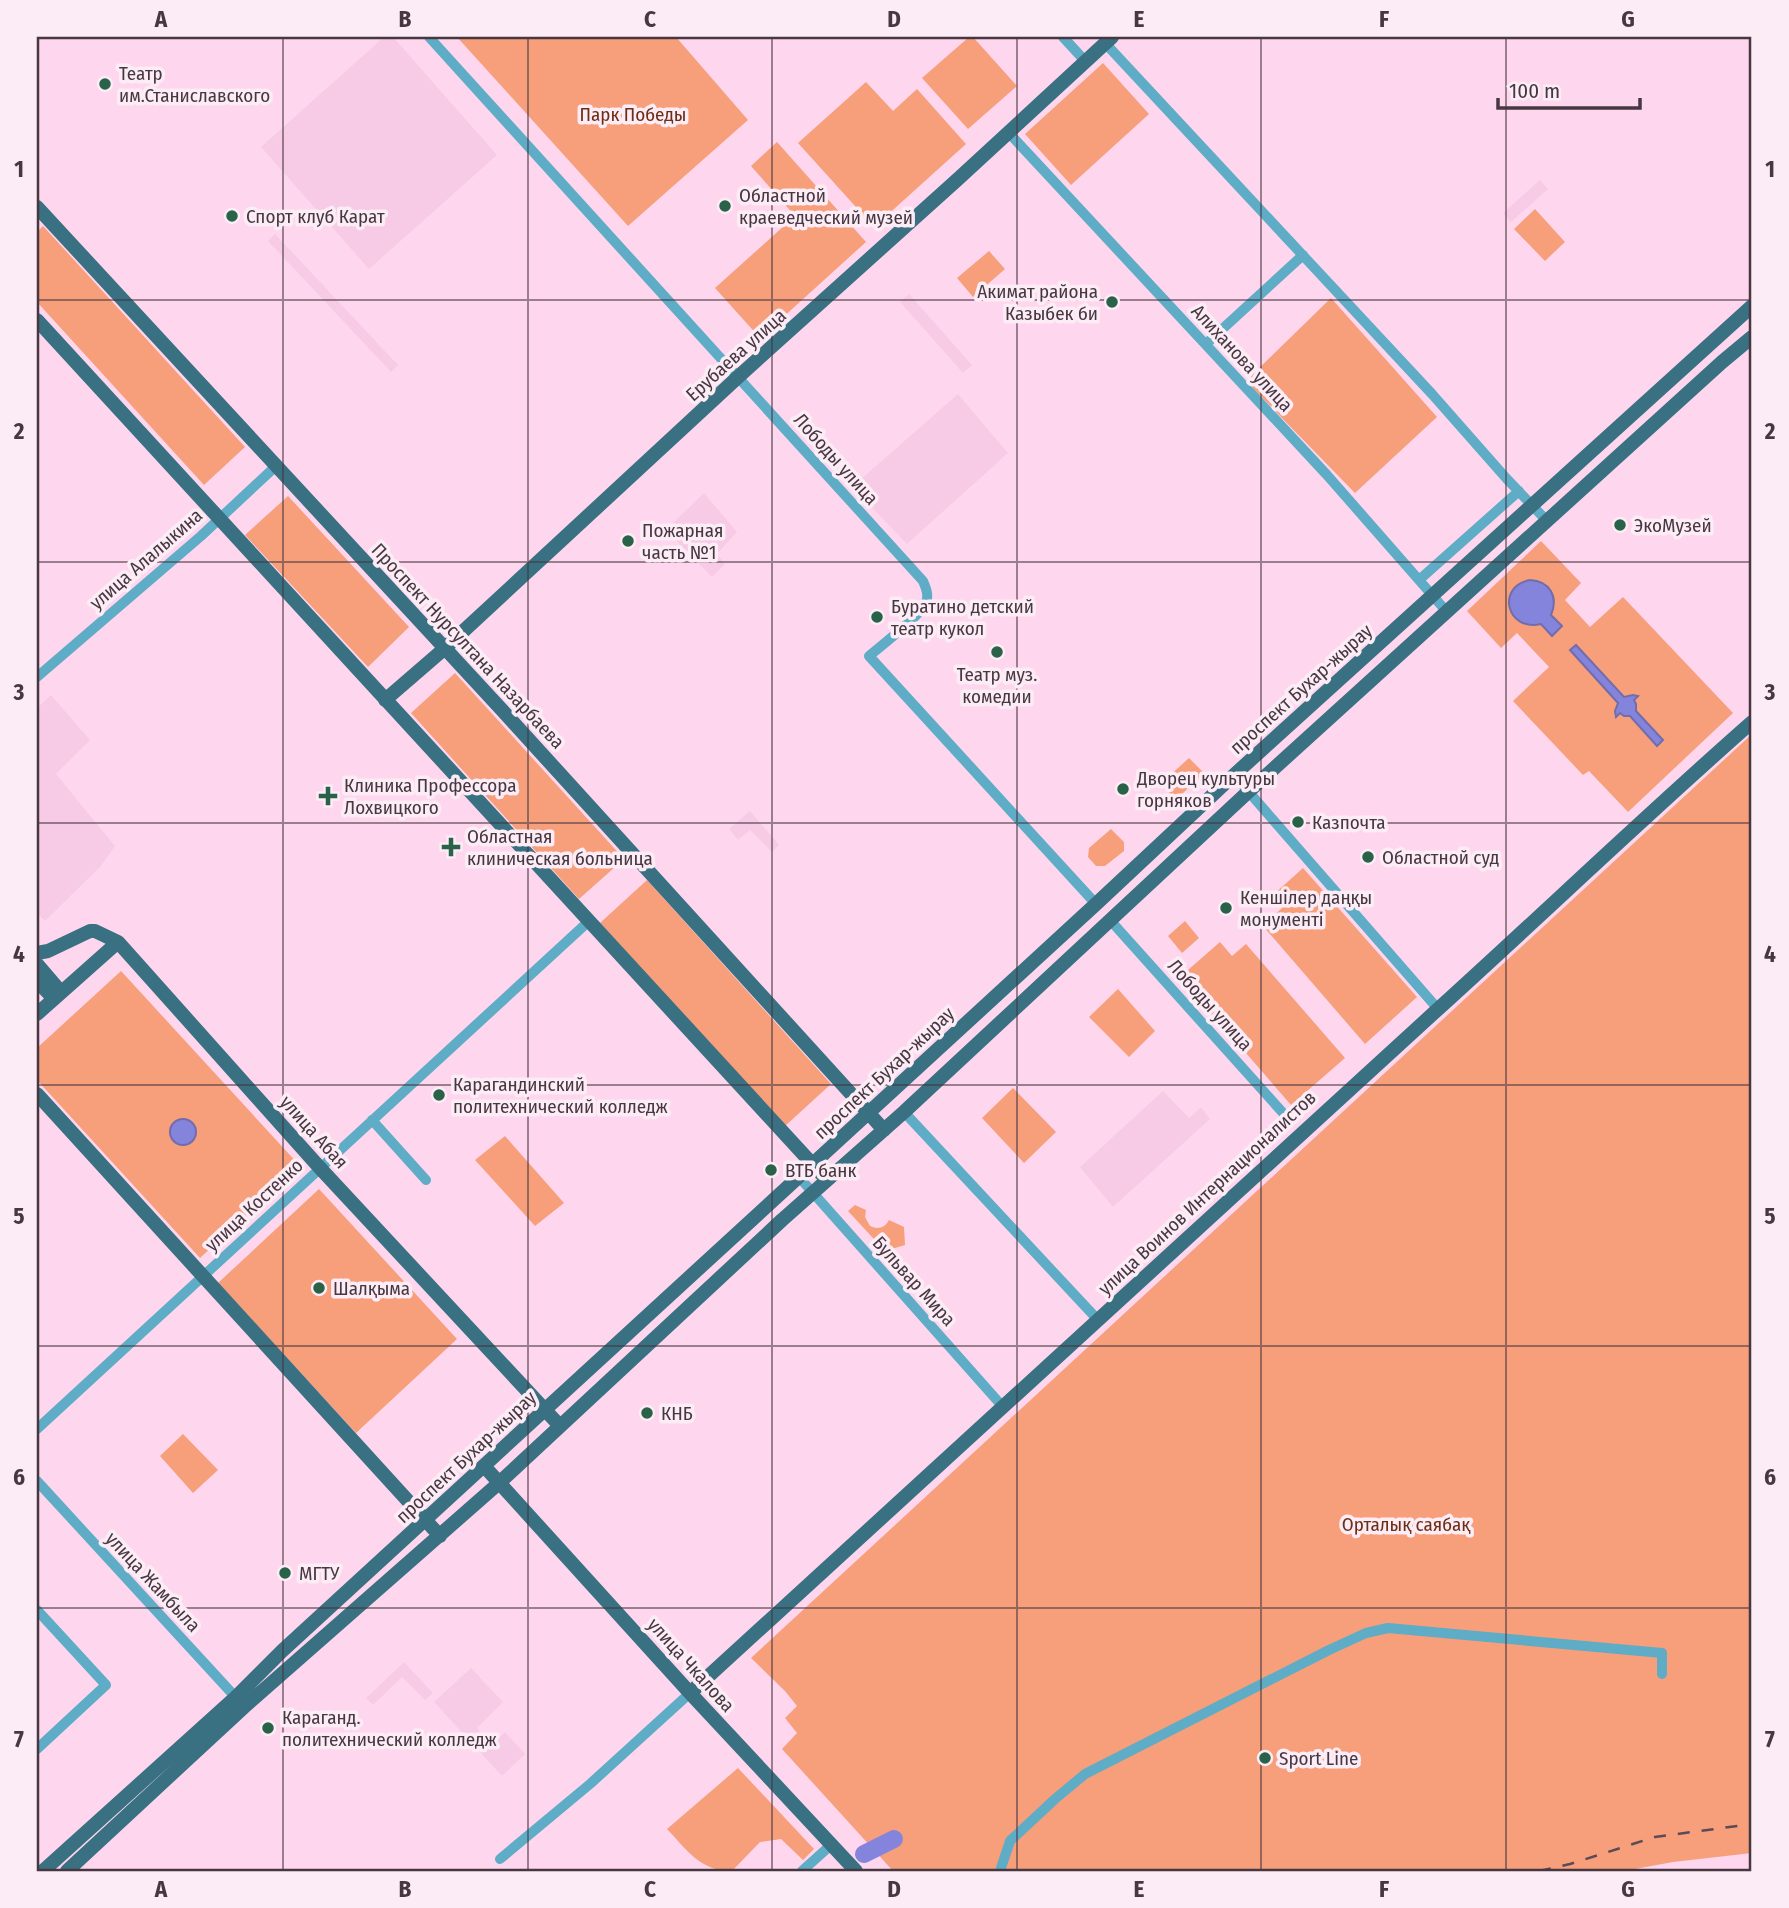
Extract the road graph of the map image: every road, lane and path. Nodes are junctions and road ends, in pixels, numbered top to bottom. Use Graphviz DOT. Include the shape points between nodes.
graph roads {
  1 [pos="429,37"];
  2 [pos="1063,37"];
  3 [pos="1108,40"];
  4 [pos="1086,62"];
  5 [pos="1008,132"];
  6 [pos="38,211"];
  7 [pos="1303,255"];
  8 [pos="1752,306"];
  9 [pos="37,320"];
  10 [pos="1752,337"];
  11 [pos="1206,344"];
  12 [pos="738,377"];
  13 [pos="276,466"];
  14 [pos="1519,491"];
  15 [pos="1532,505"];
  16 [pos="218,519"];
  17 [pos="1547,521"];
  18 [pos="1419,580"];
  19 [pos="1433,596"];
  20 [pos="1447,612"];
  21 [pos="443,649"];
  22 [pos="37,677"];
  23 [pos="385,700"];
  24 [pos="1752,722"];
  25 [pos="1234,775"];
  26 [pos="1248,792"];
  27 [pos="1096,904"];
  28 [pos="1110,920"];
  29 [pos="589,921"];
  30 [pos="118,942"];
  31 [pos="37,953"];
  32 [pos="37,964"];
  33 [pos="37,981"];
  34 [pos="58,995"];
  35 [pos="1438,1009"];
  36 [pos="37,1014"];
  37 [pos="37,1094"];
  38 [pos="869,1112"];
  39 [pos="904,1112"];
  40 [pos="1284,1114"];
  41 [pos="372,1120"];
  42 [pos="884,1130"];
  43 [pos="813,1164"];
  44 [pos="320,1168"];
  45 [pos="799,1177"];
  46 [pos="426,1180"];
  47 [pos="827,1180"];
  48 [pos="812,1193"];
  49 [pos="203,1276"];
  50 [pos="1098,1320"];
  51 [pos="1003,1407"];
  52 [pos="545,1410"];
  53 [pos="560,1426"];
  54 [pos="37,1429"];
  55 [pos="484,1466"];
  56 [pos="37,1481"];
  57 [pos="499,1483"];
  58 [pos="425,1520"];
  59 [pos="440,1536"];
  60 [pos="37,1610"];
  61 [pos="1662,1674"];
  62 [pos="690,1693"];
  63 [pos="240,1702"];
  64 [pos="37,1748"];
  65 [pos="832,1844"];
  66 [pos="500,1859"];
  67 [pos="43,1871"];
  68 [pos="67,1871"];
  69 [pos="802,1871"];
  70 [pos="856,1871"];
  71 [pos="1000,1871"];
  1 -- 12 [label="street, Лободы улица"];
  2 -- 4 [label="street"];
  3 -- 4 [label="main road, Ерубаева улица"];
  3 -- 7 [label="street"];
  4 -- 5 [label="main road, Ерубаева улица"];
  5 -- 11 [label="street, Алиханова улица"];
  5 -- 12 [label="main road, Ерубаева улица"];
  6 -- 13 [label="main road, Проспект Нурсултана Назарбаева"];
  7 -- 11 [label="street"];
  7 -- 14 [label="street"];
  8 -- 15 [label="main road, проспект Бухар-жырау"];
  9 -- 16 [label="main road"];
  10 -- 17 [label="main road, проспект Бухар-жырау"];
  11 -- 18 [label="street, Алиханова улица"];
  12 -- 21 [label="main road, Ерубаева улица"];
  12 -- 27 [label="street, Лободы улица" via="926,588 923,609 869,656"];
  13 -- 16 [label="street, улица Алалыкина"];
  13 -- 21 [label="main road, Проспект Нурсултана Назарбаева"];
  14 -- 15 [label="street"];
  14 -- 18 [label="street"];
  15 -- 17 [label="street"];
  15 -- 19 [label="main road, проспект Бухар-жырау"];
  16 -- 22 [label="street, улица Алалыкина"];
  16 -- 23 [label="main road"];
  17 -- 20 [label="main road, проспект Бухар-жырау"];
  18 -- 19 [label="street, Алиханова улица"];
  19 -- 20 [label="street, Алиханова улица"];
  19 -- 25 [label="main road, проспект Бухар-жырау"];
  20 -- 26 [label="main road, проспект Бухар-жырау"];
  21 -- 23 [label="main road, Ерубаева улица"];
  21 -- 38 [label="main road, Проспект Нурсултана Назарбаева"];
  23 -- 29 [label="main road"];
  24 -- 35 [label="main road, улица Воинов Интернационалистов"];
  25 -- 26 [label="street"];
  25 -- 27 [label="main road, проспект Бухар-жырау"];
  26 -- 28 [label="main road, проспект Бухар-жырау"];
  26 -- 35 [label="street"];
  27 -- 38 [label="main road, проспект Бухар-жырау"];
  28 -- 39 [label="main road, проспект Бухар-жырау"];
  28 -- 40 [label="street, Лободы улица"];
  29 -- 41 [label="street, улица Костенко"];
  29 -- 43 [label="main road"];
  30 -- 31 [label="main road" via="90,931"];
  30 -- 34 [label="main road"];
  30 -- 44 [label="main road, улица Абая"];
  32 -- 34 [label="main road"];
  33 -- 34 [label="main road"];
  34 -- 36 [label="main road"];
  35 -- 50 [label="main road, улица Воинов Интернационалистов"];
  37 -- 49 [label="main road"];
  38 -- 42 [label="main road, Проспект Нурсултана Назарбаева"];
  38 -- 43 [label="main road, проспект Бухар-жырау"];
  39 -- 42 [label="main road, проспект Бухар-жырау"];
  39 -- 50 [label="street"];
  41 -- 44 [label="street, улица Костенко"];
  41 -- 46 [label="street"];
  42 -- 47 [label="main road, проспект Бухар-жырау"];
  43 -- 45 [label="main road, проспект Бухар-жырау"];
  43 -- 47 [label="main road"];
  44 -- 49 [label="street, улица Костенко"];
  44 -- 52 [label="main road, улица Абая"];
  45 -- 48 [label="street, Бульвар Мира"];
  45 -- 52 [label="main road, проспект Бухар-жырау"];
  47 -- 48 [label="main road, проспект Бухар-жырау"];
  48 -- 51 [label="street, Бульвар Мира"];
  48 -- 53 [label="main road, проспект Бухар-жырау"];
  49 -- 54 [label="street, улица Костенко"];
  49 -- 58 [label="main road"];
  50 -- 51 [label="main road, улица Воинов Интернационалистов"];
  51 -- 62 [label="main road, улица Воинов Интернационалистов"];
  52 -- 53 [label="main road, улица Абая"];
  52 -- 55 [label="main road, проспект Бухар-жырау"];
  53 -- 57 [label="main road, проспект Бухар-жырау"];
  55 -- 57 [label="main road, улица Чкалова"];
  55 -- 58 [label="main road, проспект Бухар-жырау"];
  56 -- 63 [label="street, улица Жамбыла"];
  57 -- 59 [label="main road, проспект Бухар-жырау"];
  57 -- 62 [label="main road, улица Чкалова"];
  58 -- 59 [label="main road"];
  58 -- 63 [label="main road, проспект Бухар-жырау" via="282,1651"];
  59 -- 63 [label="main road, проспект Бухар-жырау"];
  60 -- 64 [label="street" via="106,1685"];
  61 -- 71 [label="street" via="1662,1653 1388,1628 1366,1633 1086,1774 1010,1841"];
  62 -- 65 [label="main road, улица Чкалова"];
  62 -- 66 [label="street"];
  63 -- 67 [label="main road, проспект Бухар-жырау"];
  63 -- 68 [label="main road, проспект Бухар-жырау"];
  65 -- 69 [label="street"];
  65 -- 70 [label="main road, улица Чкалова"];
}
